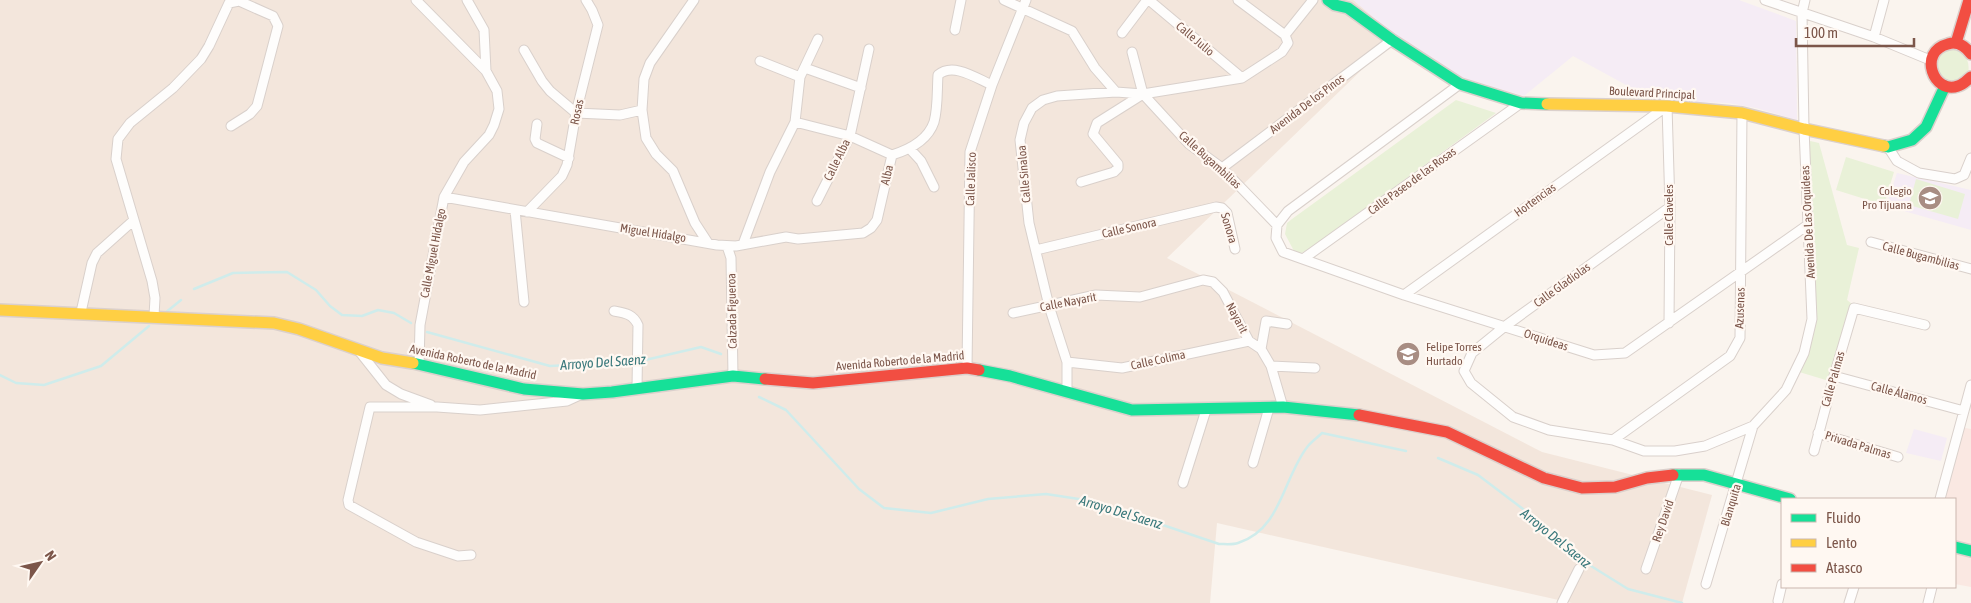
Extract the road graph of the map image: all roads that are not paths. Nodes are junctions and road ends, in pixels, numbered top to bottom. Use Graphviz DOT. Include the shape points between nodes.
graph roads {
  1 [pos="416,0"];
  2 [pos="467,0"];
  3 [pos="586,0"];
  4 [pos="694,0"];
  5 [pos="961,0"];
  6 [pos="1004,0"];
  7 [pos="1148,0"];
  8 [pos="1238,0"];
  9 [pos="1313,0"];
  10 [pos="1764,0"];
  11 [pos="1805,0"];
  12 [pos="1884,0"];
  13 [pos="1969,0"];
  14 [pos="1338,3"];
  15 [pos="1025,4"];
  16 [pos="1802,13"];
  17 [pos="955,30"];
  18 [pos="1122,33"];
  19 [pos="1285,35"];
  20 [pos="1874,37"];
  21 [pos="818,39"];
  22 [pos="1392,40"];
  23 [pos="1956,43"];
  24 [pos="869,49"];
  25 [pos="524,50"];
  26 [pos="1132,52"];
  27 [pos="1971,54"];
  28 [pos="1930,60"];
  29 [pos="760,61"];
  30 [pos="805,68"];
  31 [pos="486,71"];
  32 [pos="800,77"];
  33 [pos="1971,77"];
  34 [pos="1242,78"];
  35 [pos="992,84"];
  36 [pos="1460,84"];
  37 [pos="1945,86"];
  38 [pos="861,88"];
  39 [pos="1116,92"];
  40 [pos="1142,94"];
  41 [pos="1520,103"];
  42 [pos="1667,106"];
  43 [pos="642,110"];
  44 [pos="576,113"];
  45 [pos="1742,113"];
  46 [pos="795,122"];
  47 [pos="537,124"];
  48 [pos="231,126"];
  49 [pos="1804,129"];
  50 [pos="850,136"];
  51 [pos="1888,147"];
  52 [pos="910,149"];
  53 [pos="892,155"];
  54 [pos="569,158"];
  55 [pos="1971,158"];
  56 [pos="1222,168"];
  57 [pos="1082,182"];
  58 [pos="934,187"];
  59 [pos="444,198"];
  60 [pos="817,201"];
  61 [pos="1670,207"];
  62 [pos="1222,208"];
  63 [pos="515,210"];
  64 [pos="527,212"];
  65 [pos="134,220"];
  66 [pos="1808,224"];
  67 [pos="1277,225"];
  68 [pos="863,233"];
  69 [pos="1871,242"];
  70 [pos="708,243"];
  71 [pos="743,244"];
  72 [pos="727,246"];
  73 [pos="1036,250"];
  74 [pos="1235,250"];
  75 [pos="1304,259"];
  76 [pos="1971,269"];
  77 [pos="1741,272"];
  78 [pos="1212,282"];
  79 [pos="1404,295"];
  80 [pos="524,302"];
  81 [pos="1049,306"];
  82 [pos="0,310"];
  83 [pos="614,311"];
  84 [pos="81,312"];
  85 [pos="1012,313"];
  86 [pos="154,316"];
  87 [pos="1669,323"];
  88 [pos="1287,324"];
  89 [pos="1925,325"];
  90 [pos="1504,327"];
  91 [pos="1249,341"];
  92 [pos="1261,349"];
  93 [pos="360,351"];
  94 [pos="1067,362"];
  95 [pos="419,364"];
  96 [pos="1271,366"];
  97 [pos="967,368"];
  98 [pos="1315,368"];
  99 [pos="733,376"];
  100 [pos="1834,376"];
  101 [pos="1971,384"];
  102 [pos="637,388"];
  103 [pos="1067,391"];
  104 [pos="583,394"];
  105 [pos="437,407"];
  106 [pos="1283,407"];
  107 [pos="1268,408"];
  108 [pos="1206,410"];
  109 [pos="1964,411"];
  110 [pos="1753,426"];
  111 [pos="1818,433"];
  112 [pos="1613,440"];
  113 [pos="1814,450"];
  114 [pos="1898,457"];
  115 [pos="1253,463"];
  116 [pos="1679,474"];
  117 [pos="1184,484"];
  118 [pos="1738,484"];
  119 [pos="1787,498"];
  120 [pos="1940,498"];
  121 [pos="1956,547"];
  122 [pos="1971,551"];
  123 [pos="471,555"];
  124 [pos="1579,569"];
  125 [pos="1646,569"];
  126 [pos="1706,584"];
  127 [pos="1781,588"];
  128 [pos="1854,588"];
  129 [pos="1932,588"];
  130 [pos="1778,601"];
  131 [pos="1562,603"];
  132 [pos="1849,603"];
  133 [pos="1928,603"];
  1 -- 31 [label="street, Calle Miguel Hidalgo"];
  2 -- 31 [label="street, Calle Miguel Hidalgo" via="484,30"];
  3 -- 44 [label="street, Rosas" via="598,25"];
  4 -- 43 [label="street" via="650,63 644,79"];
  5 -- 17 [label="street"];
  6 -- 15 [label="street"];
  7 -- 18 [label="street"];
  7 -- 34 [label="street, Calle Julio"];
  8 -- 19 [label="street"];
  9 -- 19 [label="street"];
  10 -- 16 [label="street"];
  11 -- 16 [label="street, Avenida De Las Orquídeas"];
  12 -- 20 [label="street"];
  13 -- 23 [label="main road"];
  14 -- 22 [label="main road, Boulevard Principal"];
  15 -- 35 [label="street, Calle Jalisco"];
  15 -- 39 [label="street" via="1072,31 1095,68"];
  16 -- 20 [label="street"];
  16 -- 49 [label="street, Avenida De Las Orquídeas"];
  19 -- 34 [label="street" via="1288,43 1282,52"];
  20 -- 28 [label="street"];
  21 -- 30 [label="street"];
  22 -- 36 [label="main road, Boulevard Principal"];
  22 -- 56 [label="street, Avenida De los Pinos"];
  23 -- 27 [label="main road"];
  23 -- 28 [label="main road" via="1940,46"];
  24 -- 38 [label="street, Calle Alba"];
  25 -- 44 [label="street" via="550,91"];
  26 -- 40 [label="street"];
  28 -- 37 [label="main road" via="1933,76"];
  29 -- 32 [label="street"];
  30 -- 32 [label="street"];
  30 -- 38 [label="street"];
  31 -- 59 [label="street, Calle Miguel Hidalgo" via="497,91 499,109 494,125 464,162"];
  32 -- 46 [label="street"];
  33 -- 37 [label="main road" via="1964,84"];
  34 -- 40 [label="street, Calle Sinaloa"];
  35 -- 52 [label="street" via="953,69 944,70 938,75 934,123"];
  35 -- 97 [label="street, Calle Jalisco" via="970,152"];
  36 -- 41 [label="main road, Boulevard Principal"];
  36 -- 67 [label="street" via="1288,211"];
  37 -- 51 [label="main road, Boulevard Principal" via="1926,127 1912,140"];
  38 -- 50 [label="street, Calle Alba"];
  39 -- 40 [label="street, Calle Sinaloa"];
  39 -- 73 [label="street, Calle Sinaloa" via="1043,100 1032,108 1024,123 1020,140 1029,223"];
  40 -- 56 [label="street, Calle Bugambilias" via="1189,144"];
  40 -- 57 [label="street" via="1097,123 1094,129 1093,134 1118,168"];
  41 -- 42 [label="main road, Boulevard Principal"];
  41 -- 75 [label="street, Calle Paseo de las Rosas"];
  42 -- 45 [label="main road, Boulevard Principal"];
  42 -- 61 [label="street, Calle Claveles"];
  42 -- 79 [label="street, Hortencias"];
  43 -- 44 [label="street" via="620,115"];
  43 -- 70 [label="street" via="646,138 673,171 695,223"];
  44 -- 54 [label="street, Rosas"];
  45 -- 49 [label="main road, Boulevard Principal"];
  45 -- 77 [label="street, Azusenas"];
  46 -- 50 [label="street, Alba"];
  46 -- 71 [label="street" via="770,172"];
  47 -- 54 [label="street" via="537,143"];
  48 -- 65 [label="street" via="258,106 278,26 273,16 239,1 229,3 201,59 173,88 130,123 118,139 116,159"];
  49 -- 51 [label="main road, Boulevard Principal"];
  49 -- 66 [label="street, Avenida De Las Orquídeas"];
  50 -- 53 [label="street, Alba"];
  50 -- 60 [label="street, Calle Alba"];
  51 -- 55 [label="street" via="1897,161 1919,172 1955,179 1964,175"];
  52 -- 53 [label="street"];
  52 -- 58 [label="street" via="921,161"];
  53 -- 68 [label="street, Alba" via="877,220"];
  54 -- 64 [label="street, Rosas" via="562,176"];
  56 -- 67 [label="street, Calle Bugambilias"];
  59 -- 63 [label="street, Miguel Hidalgo"];
  59 -- 95 [label="street, Calle Miguel Hidalgo" via="420,325"];
  61 -- 87 [label="street, Calle Claveles"];
  61 -- 90 [label="street, Calle Gladiolas"];
  62 -- 73 [label="street, Calle Sonora"];
  62 -- 74 [label="street, Sonora" via="1227,213"];
  63 -- 64 [label="street, Miguel Hidalgo"];
  63 -- 80 [label="street"];
  64 -- 70 [label="street, Miguel Hidalgo"];
  65 -- 84 [label="street" via="97,253"];
  65 -- 86 [label="street" via="152,281"];
  66 -- 77 [label="street, Orquideas"];
  66 -- 110 [label="street, Avenida De Las Orquídeas" via="1812,319 1804,353 1786,390"];
  67 -- 75 [label="street, Orquideas" via="1276,238 1283,252"];
  68 -- 71 [label="street, Miguel Hidalgo" via="798,239 786,237"];
  69 -- 76 [label="street, Calle Bugambilias"];
  70 -- 72 [label="street, Miguel Hidalgo"];
  71 -- 72 [label="street, Miguel Hidalgo"];
  72 -- 99 [label="street, Calzada Figueroa" via="731,258"];
  73 -- 81 [label="street, Calle Sinaloa"];
  75 -- 79 [label="street, Orquideas"];
  77 -- 87 [label="street, Orquideas"];
  77 -- 112 [label="street, Azusenas" via="1740,338 1730,356"];
  78 -- 81 [label="street, Calle Nayarit" via="1203,280 1140,297 1096,295"];
  78 -- 91 [label="street, Nayarit" via="1223,292"];
  79 -- 90 [label="street, Orquideas"];
  81 -- 85 [label="street, Calle Nayarit"];
  81 -- 94 [label="street, Calle Sinaloa"];
  82 -- 84 [label="main road, Avenida Roberto de la Madrid"];
  83 -- 102 [label="street" via="628,314 638,325"];
  84 -- 86 [label="main road, Avenida Roberto de la Madrid"];
  86 -- 93 [label="main road, Avenida Roberto de la Madrid" via="288,326"];
  87 -- 90 [label="street, Orquideas" via="1625,353 1594,356"];
  88 -- 92 [label="street" via="1266,321"];
  89 -- 100 [label="street, Calle Palmas" via="1854,308"];
  90 -- 112 [label="street, Calle Gladiolas" via="1472,353 1464,371 1470,383 1513,417 1549,430"];
  91 -- 92 [label="street, Nayarit"];
  91 -- 94 [label="street, Calle Colima" via="1122,368"];
  92 -- 96 [label="street, Nayarit"];
  93 -- 95 [label="main road, Avenida Roberto de la Madrid"];
  93 -- 105 [label="street" via="386,385"];
  94 -- 103 [label="street, Calle Sinaloa"];
  95 -- 104 [label="main road, Avenida Roberto de la Madrid" via="524,389"];
  96 -- 98 [label="street"];
  96 -- 106 [label="street, Nayarit"];
  97 -- 99 [label="main road, Avenida Roberto de la Madrid" via="813,383"];
  97 -- 103 [label="main road, Avenida Roberto de la Madrid"];
  99 -- 102 [label="main road, Avenida Roberto de la Madrid"];
  100 -- 109 [label="street, Calle Álamos"];
  100 -- 111 [label="street, Calle Palmas"];
  101 -- 109 [label="street"];
  102 -- 104 [label="main road, Avenida Roberto de la Madrid"];
  103 -- 108 [label="main road, Avenida Roberto de la Madrid" via="1132,410"];
  104 -- 105 [label="street" via="567,401 480,410"];
  105 -- 123 [label="street" via="370,407 349,505 416,542 458,556"];
  106 -- 107 [label="main road, Avenida Roberto de la Madrid"];
  106 -- 116 [label="main road, Avenida Roberto de la Madrid" via="1370,416 1447,432 1544,478 1582,488 1615,487"];
  107 -- 108 [label="main road, Avenida Roberto de la Madrid"];
  107 -- 115 [label="street"];
  108 -- 117 [label="street"];
  109 -- 120 [label="street"];
  110 -- 112 [label="street" via="1705,446 1675,451 1644,451"];
  110 -- 118 [label="street, Blanquita"];
  111 -- 113 [label="street, Calle Palmas"];
  111 -- 114 [label="street, Privada Palmas"];
  116 -- 118 [label="main road, Avenida Roberto de la Madrid"];
  116 -- 125 [label="street, Rey David"];
  118 -- 119 [label="main road, Avenida Roberto de la Madrid"];
  118 -- 126 [label="street, Blanquita"];
  121 -- 122 [label="main road"];
  124 -- 131 [label="street"];
  127 -- 130 [label="street"];
  128 -- 132 [label="street"];
  129 -- 133 [label="street"];
}
